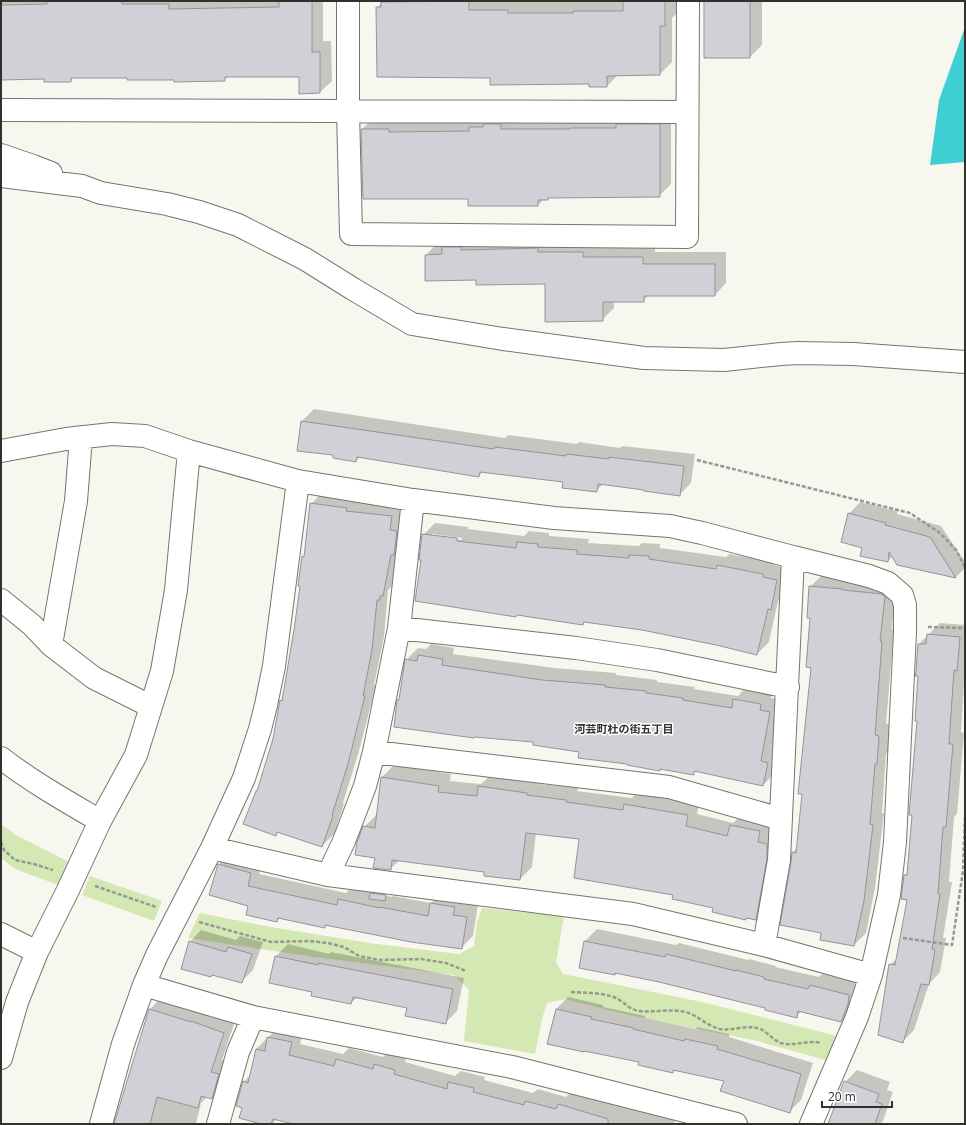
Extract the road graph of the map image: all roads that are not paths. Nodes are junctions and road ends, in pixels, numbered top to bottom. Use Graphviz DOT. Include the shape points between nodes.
graph roads {
  1 [pos="348,1"];
  2 [pos="688,1"];
  3 [pos="1,110"];
  4 [pos="348,111"];
  5 [pos="687,112"];
  6 [pos="1,155"];
  7 [pos="1,176"];
  8 [pos="82,186"];
  9 [pos="965,362"];
  10 [pos="81,437"];
  11 [pos="189,451"];
  12 [pos="1,452"];
  13 [pos="298,482"];
  14 [pos="413,500"];
  15 [pos="793,557"];
  16 [pos="1,600"];
  17 [pos="399,628"];
  18 [pos="51,645"];
  19 [pos="788,687"];
  20 [pos="150,706"];
  21 [pos="374,752"];
  22 [pos="1,758"];
  23 [pos="781,819"];
  24 [pos="100,821"];
  25 [pos="212,848"];
  26 [pos="328,875"];
  27 [pos="1,934"];
  28 [pos="764,945"];
  29 [pos="37,952"];
  30 [pos="871,975"];
  31 [pos="144,985"];
  32 [pos="253,1017"];
  33 [pos="1,1058"];
  34 [pos="692,1118"];
  35 [pos="101,1124"];
  36 [pos="218,1124"];
  37 [pos="736,1124"];
  38 [pos="811,1124"];
  1 -- 4 [label="street"];
  2 -- 5 [label="street"];
  3 -- 4 [label="street"];
  4 -- 5 [label="street"];
  4 -- 5 [label="street" via="351,234 687,238"];
  6 -- 8 [label="street"];
  7 -- 8 [label="street"];
  8 -- 9 [label="street" via="101,193 199,212 238,225 305,259 412,324 644,358 724,360 798,353"];
  10 -- 11 [label="street" via="112,434 145,436"];
  10 -- 12 [label="street"];
  10 -- 18 [label="street" via="76,501"];
  11 -- 13 [label="street"];
  11 -- 20 [label="street" via="176,590 162,671"];
  13 -- 14 [label="street"];
  13 -- 25 [label="street" via="274,666 266,705 244,778"];
  14 -- 15 [label="street" via="554,518 670,526"];
  14 -- 17 [label="street"];
  15 -- 19 [label="street"];
  15 -- 30 [label="street" via="888,583 902,595 905,606 895,842 889,895"];
  16 -- 18 [label="street" via="32,625"];
  17 -- 19 [label="street" via="657,660"];
  17 -- 21 [label="street"];
  18 -- 20 [label="street" via="94,678"];
  19 -- 23 [label="street"];
  20 -- 24 [label="street" via="136,755"];
  21 -- 23 [label="street" via="669,787"];
  21 -- 26 [label="street" via="349,827"];
  22 -- 24 [label="street" via="55,795"];
  23 -- 28 [label="street" via="779,860"];
  24 -- 29 [label="street"];
  25 -- 26 [label="street"];
  25 -- 31 [label="street"];
  26 -- 28 [label="street" via="633,914"];
  27 -- 29 [label="street"];
  28 -- 30 [label="street"];
  29 -- 33 [label="street" via="17,1002"];
  30 -- 38 [label="street" via="857,1017"];
  31 -- 32 [label="street"];
  31 -- 35 [label="street" via="125,1038"];
  32 -- 34 [label="street" via="512,1067"];
  32 -- 36 [label="street" via="238,1052"];
  34 -- 37 [label="street"];
}
